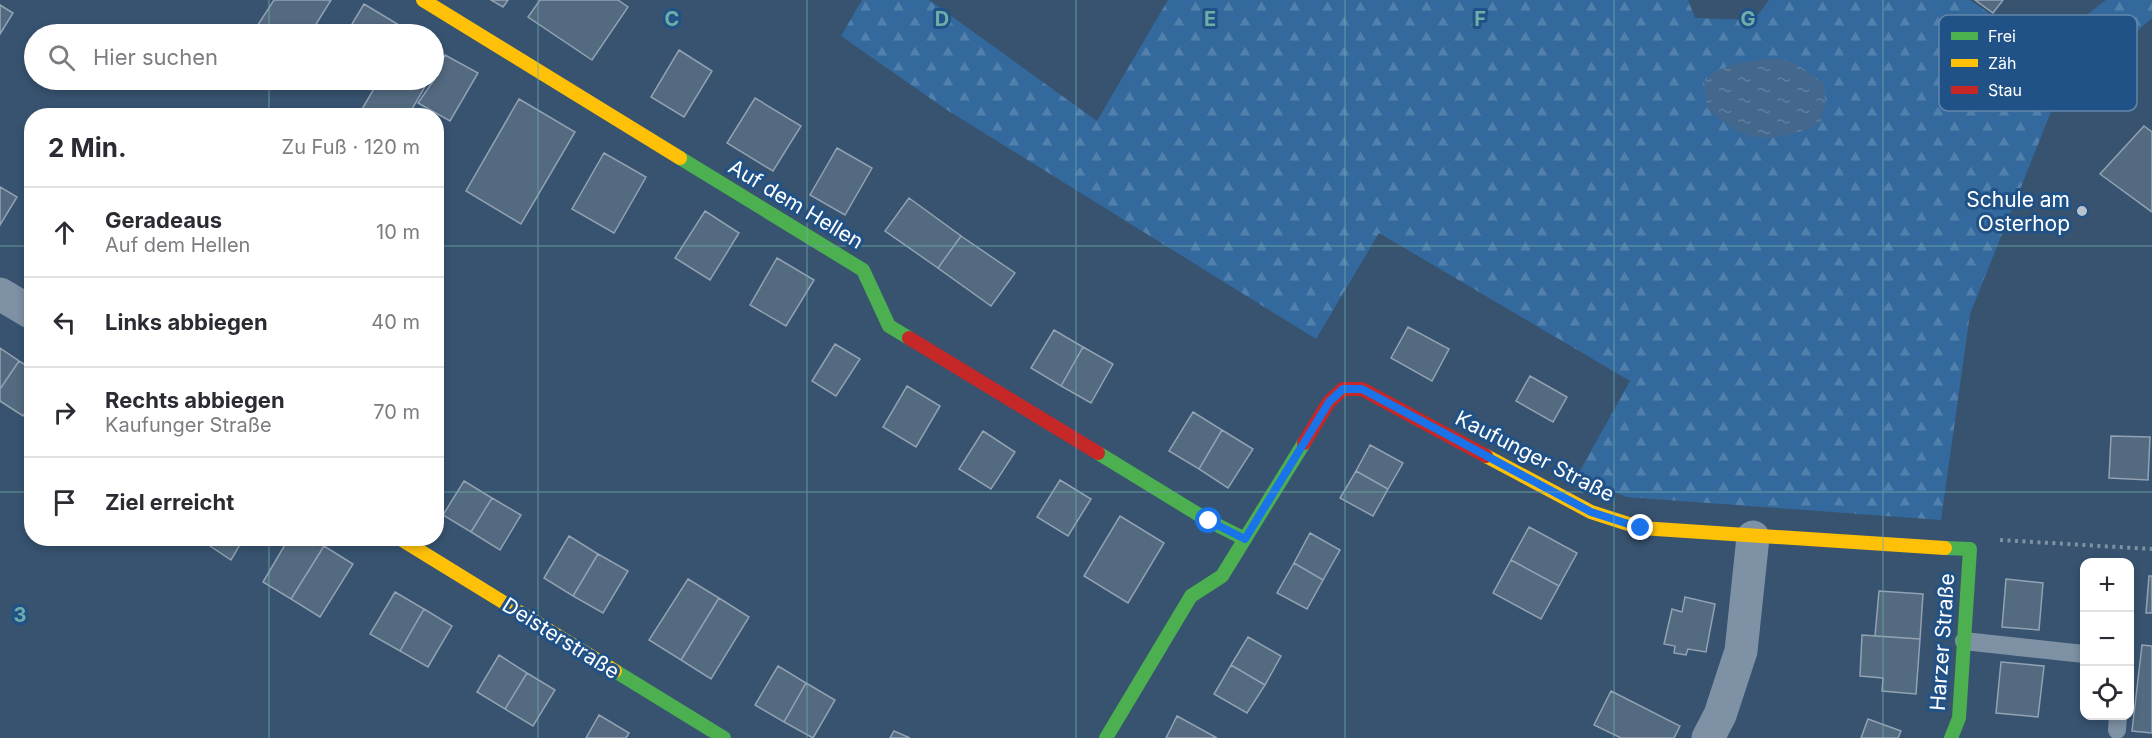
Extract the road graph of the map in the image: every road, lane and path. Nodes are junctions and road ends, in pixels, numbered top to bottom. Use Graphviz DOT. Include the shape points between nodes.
graph roads {
  1 [pos="423,0"];
  2 [pos="0,294"];
  3 [pos="24,309"];
  4 [pos="1753,537"];
  5 [pos="1245,539"];
  6 [pos="412,546"];
  7 [pos="1970,549"];
  8 [pos="2152,549"];
  9 [pos="1964,641"];
  10 [pos="2080,653"];
  11 [pos="724,738"];
  12 [pos="1106,738"];
  13 [pos="1708,738"];
  14 [pos="1951,738"];
  1 -- 5 [label="street, Auf dem Hellen" via="863,270 889,326 1209,521"];
  2 -- 3 [label="street"];
  4 -- 5 [label="street, Kaufunger Straße" via="1641,528 1591,512 1362,389 1343,389 1329,402"];
  4 -- 7 [label="street, Kaufunger Straße"];
  4 -- 13 [label="street" via="1741,651 1720,715"];
  5 -- 12 [label="street" via="1222,576 1191,596"];
  6 -- 11 [label="street, Deisterstraße"];
  7 -- 8 [label="path" via="1991,540"];
  7 -- 9 [label="street, Harzer Straße"];
  9 -- 10 [label="lane"];
  9 -- 14 [label="street, Harzer Straße" via="1959,718"];
}
